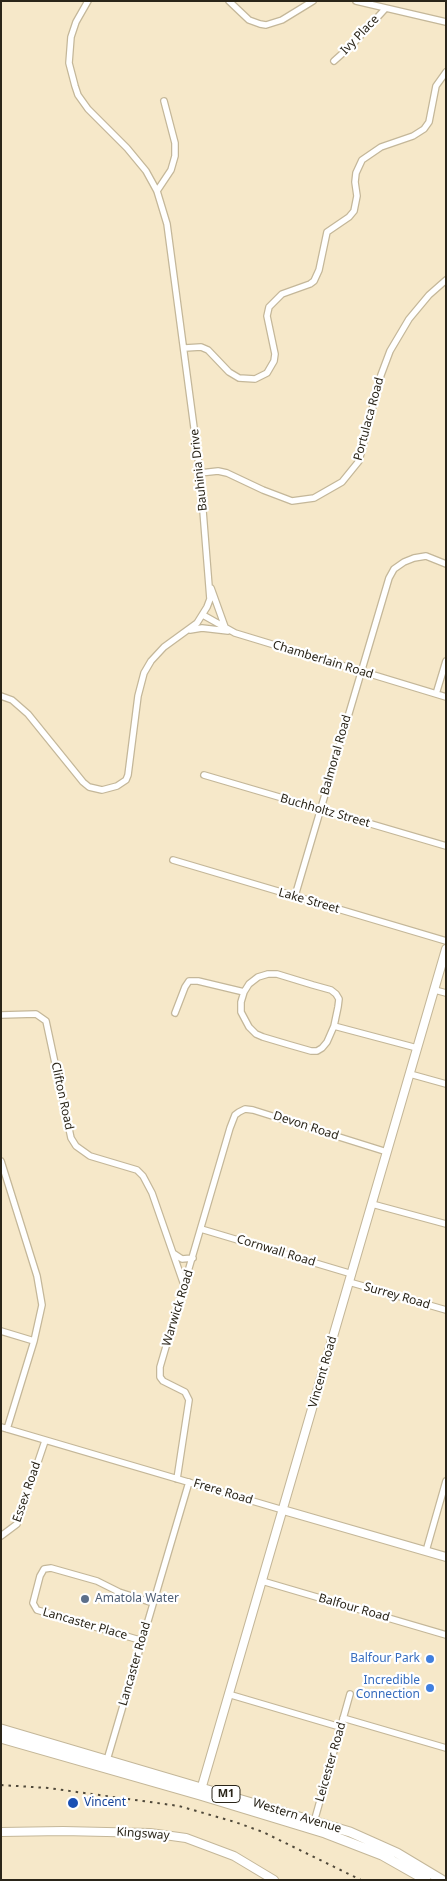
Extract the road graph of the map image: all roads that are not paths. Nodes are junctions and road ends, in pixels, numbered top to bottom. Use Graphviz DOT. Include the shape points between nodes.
graph roads {
  1 [pos="88,1"];
  2 [pos="229,1"];
  3 [pos="313,1"];
  4 [pos="356,1"];
  5 [pos="385,8"];
  6 [pos="446,22"];
  7 [pos="334,62"];
  8 [pos="446,72"];
  9 [pos="164,100"];
  10 [pos="157,191"];
  11 [pos="446,280"];
  12 [pos="184,348"];
  13 [pos="200,473"];
  14 [pos="446,564"];
  15 [pos="209,584"];
  16 [pos="203,615"];
  17 [pos="227,629"];
  18 [pos="188,630"];
  19 [pos="446,661"];
  20 [pos="360,671"];
  21 [pos="436,694"];
  22 [pos="1,696"];
  23 [pos="446,697"];
  24 [pos="204,775"];
  25 [pos="320,810"];
  26 [pos="446,846"];
  27 [pos="173,860"];
  28 [pos="295,896"];
  29 [pos="446,941"];
  30 [pos="446,949"];
  31 [pos="435,990"];
  32 [pos="244,992"];
  33 [pos="446,993"];
  34 [pos="175,1013"];
  35 [pos="1,1015"];
  36 [pos="334,1026"];
  37 [pos="417,1048"];
  38 [pos="410,1074"];
  39 [pos="446,1084"];
  40 [pos="231,1124"];
  41 [pos="387,1152"];
  42 [pos="1,1161"];
  43 [pos="2,1168"];
  44 [pos="372,1204"];
  45 [pos="446,1224"];
  46 [pos="201,1228"];
  47 [pos="173,1254"];
  48 [pos="193,1258"];
  49 [pos="350,1278"];
  50 [pos="184,1286"];
  51 [pos="446,1310"];
  52 [pos="1,1331"];
  53 [pos="34,1341"];
  54 [pos="4,1428"];
  55 [pos="44,1441"];
  56 [pos="177,1479"];
  57 [pos="446,1481"];
  58 [pos="189,1482"];
  59 [pos="283,1510"];
  60 [pos="3,1533"];
  61 [pos="426,1551"];
  62 [pos="446,1557"];
  63 [pos="262,1581"];
  64 [pos="153,1603"];
  65 [pos="446,1635"];
  66 [pos="143,1640"];
  67 [pos="228,1694"];
  68 [pos="350,1694"];
  69 [pos="343,1718"];
  70 [pos="340,1727"];
  71 [pos="1,1728"];
  72 [pos="1,1738"];
  73 [pos="446,1748"];
  74 [pos="107,1760"];
  75 [pos="201,1791"];
  76 [pos="313,1825"];
  77 [pos="1,1832"];
  78 [pos="274,1880"];
  79 [pos="426,1880"];
  80 [pos="442,1880"];
  1 -- 10 [label="street, Bauhinia Drive" via="76,22 70,43 69,63 74,86 88,109 140,163"];
  2 -- 3 [label="street" via="249,20 266,25 282,20"];
  4 -- 5 [label="street"];
  5 -- 6 [label="street"];
  5 -- 7 [label="street, Ivy Place"];
  8 -- 12 [label="street" via="436,86 429,122 424,129 381,147 362,160 356,173 354,211 327,232 314,281 282,294 269,307 267,316 275,354 268,374 255,379 239,378 208,350"];
  9 -- 10 [label="street" via="175,143 175,156"];
  10 -- 12 [label="street, Bauhinia Drive" via="169,232"];
  11 -- 13 [label="street, Portulaca Road" via="409,319 390,352 359,461 342,482 314,498 292,501 228,473"];
  12 -- 13 [label="street, Bauhinia Drive"];
  13 -- 15 [label="street, Bauhinia Drive"];
  14 -- 20 [label="street, Balmoral Road" via="426,556 404,562 394,569"];
  15 -- 16 [label="street, Bauhinia Drive" via="210,599"];
  15 -- 17 [label="street"];
  16 -- 17 [label="street, Chamberlain Road"];
  16 -- 18 [label="street, Bauhinia Drive"];
  17 -- 18 [label="street"];
  17 -- 20 [label="street, Chamberlain Road"];
  18 -- 22 [label="street, Bauhinia Drive" via="157,654 144,673 128,775 122,784 111,789 97,790 83,782 28,714 12,700"];
  19 -- 21 [label="street"];
  20 -- 21 [label="street, Chamberlain Road"];
  20 -- 25 [label="street, Balmoral Road"];
  21 -- 23 [label="street, Chamberlain Road"];
  24 -- 25 [label="street, Buchholtz Street"];
  25 -- 26 [label="street, Buchholtz Street"];
  25 -- 28 [label="street, Balmoral Road"];
  27 -- 28 [label="street, Lake Street"];
  28 -- 29 [label="street, Lake Street"];
  30 -- 31 [label="street, Vincent Road"];
  31 -- 33 [label="street"];
  31 -- 37 [label="street, Vincent Road"];
  32 -- 34 [label="street" via="189,981"];
  32 -- 36 [label="street" via="258,977 268,974 331,990 339,1000"];
  32 -- 36 [label="street" via="241,1007 245,1021 263,1037 316,1051 327,1042"];
  35 -- 47 [label="street, Clifton Road" via="36,1014 46,1021 71,1138 90,1156 137,1170 143,1176"];
  36 -- 37 [label="street"];
  37 -- 38 [label="street, Vincent Road"];
  38 -- 39 [label="street"];
  38 -- 41 [label="street, Vincent Road"];
  40 -- 41 [label="street, Devon Road" via="239,1112 253,1110"];
  40 -- 46 [label="street, Warwick Road"];
  41 -- 44 [label="street, Vincent Road"];
  42 -- 43 [label="street"];
  43 -- 53 [label="street" via="41,1296 41,1314"];
  44 -- 45 [label="street"];
  44 -- 49 [label="street, Vincent Road"];
  46 -- 48 [label="street, Warwick Road"];
  46 -- 49 [label="street, Cornwall Road"];
  47 -- 48 [label="street" via="182,1259"];
  47 -- 50 [label="street, Clifton Road"];
  48 -- 50 [label="street, Warwick Road"];
  49 -- 51 [label="street, Surrey Road"];
  49 -- 59 [label="street, Vincent Road"];
  50 -- 56 [label="street, Warwick Road" via="160,1373 163,1381 185,1392 190,1400"];
  52 -- 53 [label="street"];
  53 -- 54 [label="street"];
  54 -- 55 [label="street, Frere Road"];
  55 -- 56 [label="street, Frere Road"];
  55 -- 60 [label="street, Essex Road" via="18,1524"];
  56 -- 58 [label="street, Frere Road"];
  57 -- 61 [label="street"];
  58 -- 59 [label="street, Frere Road"];
  58 -- 64 [label="street, Lancaster Road"];
  59 -- 61 [label="street, Frere Road"];
  59 -- 63 [label="street, Vincent Road"];
  61 -- 62 [label="street, Frere Road"];
  63 -- 65 [label="street, Balfour Road"];
  63 -- 67 [label="street, Vincent Road"];
  64 -- 66 [label="street, Lancaster Road"];
  64 -- 66 [label="street, Lancaster Place" via="97,1581 51,1568 44,1569 40,1576 33,1603 37,1610"];
  66 -- 74 [label="street, Lancaster Road"];
  67 -- 70 [label="street"];
  67 -- 75 [label="street, Vincent Road"];
  68 -- 69 [label="street, Leicester Road"];
  69 -- 70 [label="street, Leicester Road"];
  69 -- 73 [label="street"];
  70 -- 76 [label="street, Leicester Road"];
  71 -- 74 [label="main road, Western Avenue / M1"];
  72 -- 75 [label="main road, Western Avenue / M1"];
  74 -- 75 [label="main road, Western Avenue / M1"];
  75 -- 76 [label="main road, Western Avenue / M1"];
  76 -- 79 [label="main road, Western Avenue / M1" via="382,1855"];
  76 -- 80 [label="main road, Western Avenue / M1" via="380,1844"];
  77 -- 78 [label="street, Kingsway" via="150,1833 186,1838 234,1856"];
}
